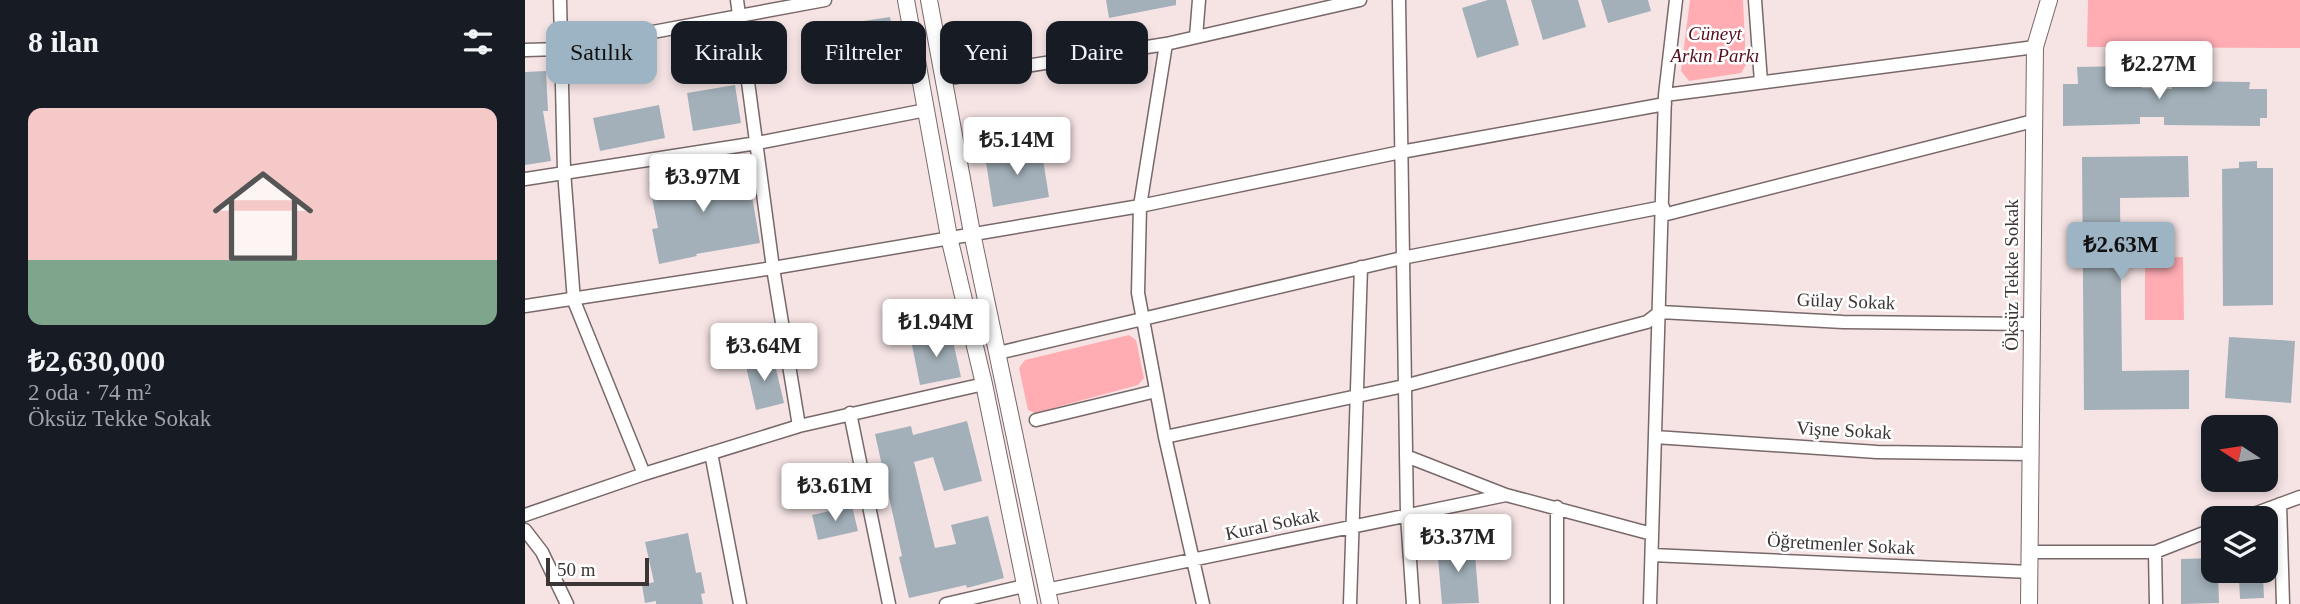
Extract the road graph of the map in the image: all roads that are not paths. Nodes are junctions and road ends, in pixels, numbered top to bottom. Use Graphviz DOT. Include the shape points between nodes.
graph roads {
  1 [pos="559,0"];
  2 [pos="737,0"];
  3 [pos="825,0"];
  4 [pos="906,0"];
  5 [pos="929,0"];
  6 [pos="1199,0"];
  7 [pos="1360,0"];
  8 [pos="1399,0"];
  9 [pos="1676,0"];
  10 [pos="1755,0"];
  11 [pos="2049,0"];
  12 [pos="1298,7"];
  13 [pos="740,16"];
  14 [pos="560,21"];
  15 [pos="657,31"];
  16 [pos="1196,37"];
  17 [pos="1166,44"];
  18 [pos="2035,47"];
  19 [pos="546,49"];
  20 [pos="525,50"];
  21 [pos="940,62"];
  22 [pos="1032,65"];
  23 [pos="1761,82"];
  24 [pos="562,84"];
  25 [pos="944,84"];
  26 [pos="1665,100"];
  27 [pos="926,110"];
  28 [pos="2033,121"];
  29 [pos="757,143"];
  30 [pos="1401,152"];
  31 [pos="564,171"];
  32 [pos="525,179"];
  33 [pos="1140,206"];
  34 [pos="1663,211"];
  35 [pos="972,233"];
  36 [pos="949,237"];
  37 [pos="1402,258"];
  38 [pos="1361,267"];
  39 [pos="773,268"];
  40 [pos="574,300"];
  41 [pos="525,306"];
  42 [pos="1660,312"];
  43 [pos="1142,319"];
  44 [pos="2032,324"];
  45 [pos="998,353"];
  46 [pos="984,384"];
  47 [pos="1404,386"];
  48 [pos="1156,391"];
  49 [pos="1357,396"];
  50 [pos="850,413"];
  51 [pos="1036,420"];
  52 [pos="799,426"];
  53 [pos="1165,437"];
  54 [pos="1655,438"];
  55 [pos="711,453"];
  56 [pos="2031,454"];
  57 [pos="1405,456"];
  58 [pos="644,474"];
  59 [pos="1506,495"];
  60 [pos="2300,497"];
  61 [pos="2280,504"];
  62 [pos="2275,506"];
  63 [pos="1557,507"];
  64 [pos="525,515"];
  65 [pos="1407,516"];
  66 [pos="1353,527"];
  67 [pos="525,530"];
  68 [pos="1652,534"];
  69 [pos="2201,534"];
  70 [pos="2155,551"];
  71 [pos="2030,552"];
  72 [pos="1652,555"];
  73 [pos="1193,559"];
  74 [pos="2029,572"];
  75 [pos="1024,586"];
  76 [pos="1048,597"];
  77 [pos="2026,603"];
  78 [pos="567,604"];
  79 [pos="740,604"];
  80 [pos="889,604"];
  81 [pos="946,604"];
  82 [pos="1029,604"];
  83 [pos="1203,604"];
  84 [pos="1350,604"];
  85 [pos="1413,604"];
  86 [pos="1557,604"];
  87 [pos="1650,604"];
  88 [pos="2155,604"];
  89 [pos="2283,604"];
  1 -- 14 [label="street"];
  2 -- 13 [label="street"];
  3 -- 13 [label="street"];
  4 -- 27 [label="main road"];
  5 -- 21 [label="main road"];
  6 -- 16 [label="street"];
  7 -- 12 [label="street"];
  8 -- 30 [label="street"];
  9 -- 26 [label="street"];
  10 -- 23 [label="street"];
  11 -- 18 [label="main road, Öksüz Tekke Sokak"];
  12 -- 16 [label="street"];
  13 -- 15 [label="street"];
  13 -- 29 [label="street"];
  16 -- 17 [label="street"];
  17 -- 22 [label="street"];
  17 -- 33 [label="street"];
  18 -- 23 [label="street"];
  18 -- 28 [label="main road, Öksüz Tekke Sokak"];
  19 -- 20 [label="street"];
  23 -- 26 [label="street"];
  24 -- 31 [label="street"];
  25 -- 35 [label="main road"];
  26 -- 30 [label="street"];
  26 -- 34 [label="street"];
  27 -- 29 [label="street"];
  27 -- 36 [label="main road"];
  28 -- 34 [label="street"];
  28 -- 44 [label="main road, Öksüz Tekke Sokak"];
  29 -- 31 [label="street"];
  29 -- 39 [label="street"];
  30 -- 33 [label="street"];
  30 -- 37 [label="street"];
  31 -- 32 [label="street"];
  31 -- 40 [label="street"];
  33 -- 35 [label="street"];
  33 -- 43 [label="street" via="1138,293"];
  34 -- 37 [label="street"];
  34 -- 42 [label="street"];
  35 -- 36 [label="street"];
  35 -- 45 [label="main road"];
  36 -- 39 [label="street"];
  36 -- 46 [label="main road"];
  37 -- 38 [label="street"];
  37 -- 47 [label="street"];
  38 -- 43 [label="street"];
  38 -- 49 [label="street"];
  39 -- 40 [label="street"];
  39 -- 52 [label="street"];
  40 -- 41 [label="street"];
  40 -- 58 [label="street"];
  42 -- 44 [label="street, Gülay Sokak" via="1843,322"];
  42 -- 47 [label="street" via="1647,322"];
  42 -- 54 [label="street"];
  43 -- 45 [label="street"];
  43 -- 48 [label="street"];
  44 -- 56 [label="main road, Öksüz Tekke Sokak"];
  45 -- 76 [label="main road"];
  46 -- 50 [label="street"];
  46 -- 75 [label="main road"];
  47 -- 49 [label="street"];
  47 -- 57 [label="street"];
  48 -- 51 [label="street"];
  48 -- 53 [label="street"];
  49 -- 53 [label="street"];
  49 -- 66 [label="street"];
  50 -- 52 [label="street"];
  50 -- 80 [label="street"];
  52 -- 55 [label="street"];
  53 -- 73 [label="street"];
  54 -- 56 [label="street, Vişne Sokak" via="1877,452"];
  54 -- 68 [label="street"];
  55 -- 58 [label="street"];
  55 -- 79 [label="street"];
  56 -- 71 [label="main road, Öksüz Tekke Sokak"];
  57 -- 59 [label="street"];
  57 -- 65 [label="street"];
  58 -- 64 [label="street"];
  59 -- 63 [label="street"];
  59 -- 65 [label="street, Kural Sokak"];
  60 -- 61 [label="street"];
  61 -- 62 [label="street"];
  61 -- 89 [label="street"];
  63 -- 68 [label="street"];
  63 -- 86 [label="street"];
  65 -- 66 [label="street, Kural Sokak"];
  65 -- 85 [label="street"];
  66 -- 73 [label="street, Kural Sokak"];
  66 -- 84 [label="street"];
  67 -- 78 [label="street" via="542,552"];
  68 -- 72 [label="street"];
  69 -- 70 [label="street"];
  70 -- 71 [label="street"];
  70 -- 88 [label="street"];
  71 -- 74 [label="main road, Öksüz Tekke Sokak"];
  72 -- 74 [label="street, Öğretmenler Sokak"];
  72 -- 87 [label="street"];
  73 -- 76 [label="street, Kural Sokak"];
  73 -- 83 [label="street"];
  74 -- 77 [label="main road, Öksüz Tekke Sokak"];
  75 -- 81 [label="street"];
  75 -- 82 [label="main road"];
}
